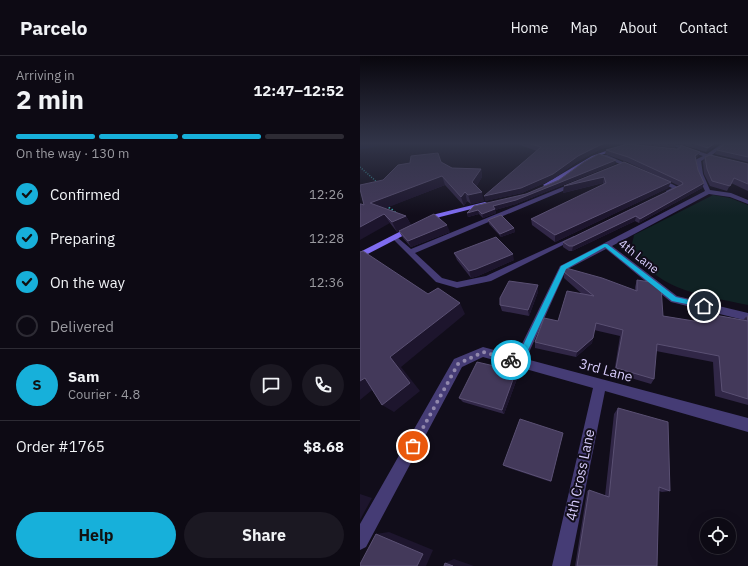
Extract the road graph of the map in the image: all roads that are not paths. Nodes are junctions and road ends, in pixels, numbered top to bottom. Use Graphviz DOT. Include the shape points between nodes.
graph roads {
  1 [pos="576,167"];
  2 [pos="630,167"];
  3 [pos="699,167"];
  4 [pos="637,170"];
  5 [pos="651,176"];
  6 [pos="580,182"];
  7 [pos="536,189"];
  8 [pos="708,192"];
  9 [pos="663,195"];
  10 [pos="495,202"];
  11 [pos="748,202"];
  12 [pos="579,235"];
  13 [pos="395,238"];
  14 [pos="606,245"];
  15 [pos="410,252"];
  16 [pos="360,255"];
  17 [pos="748,317"];
  18 [pos="519,362"];
  19 [pos="600,384"];
  20 [pos="748,425"];
  21 [pos="748,428"];
  22 [pos="360,541"];
  23 [pos="561,566"];
  1 -- 7 [label="street" via="556,182"];
  2 -- 4 [label="lane"];
  3 -- 8 [label="street"];
  5 -- 9 [label="lane" via="677,188"];
  6 -- 15 [label="lane"];
  8 -- 11 [label="street" via="730,194"];
  8 -- 14 [label="street"];
  10 -- 13 [label="street" via="438,216"];
  12 -- 15 [label="lane" via="488,279 457,285 439,280"];
  13 -- 15 [label="lane"];
  13 -- 16 [label="street"];
  14 -- 17 [label="street, 4th Lane" via="674,299"];
  14 -- 18 [label="street" via="563,268"];
  18 -- 19 [label="street, 3rd Lane"];
  18 -- 22 [label="street, 3rd Lane" via="483,352 458,364"];
  19 -- 20 [label="street, 3rd Lane"];
  19 -- 23 [label="street, 4th Cross Lane"];
  20 -- 21 [label="street"];
}
